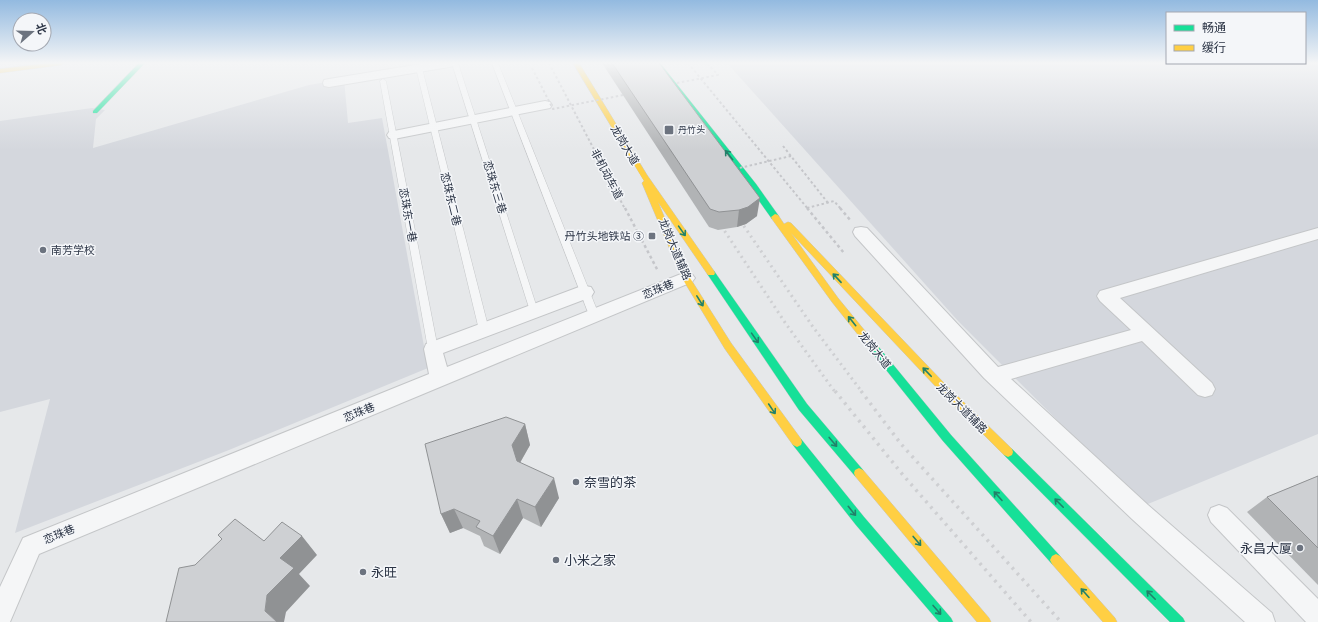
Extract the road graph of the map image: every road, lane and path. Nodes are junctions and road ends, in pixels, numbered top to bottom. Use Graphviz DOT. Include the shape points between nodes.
graph roads {
  1 [pos="114,92"];
  2 [pos="385,92"];
  3 [pos="424,92"];
  4 [pos="465,92"];
  5 [pos="506,92"];
  6 [pos="544,92"];
  7 [pos="564,92"];
  8 [pos="593,92"];
  9 [pos="680,92"];
  10 [pos="712,92"];
  11 [pos="623,95"];
  12 [pos="545,105"];
  13 [pos="95,112"];
  14 [pos="514,112"];
  15 [pos="474,120"];
  16 [pos="434,128"];
  17 [pos="394,135"];
  18 [pos="783,146"];
  19 [pos="791,156"];
  20 [pos="733,170"];
  21 [pos="644,176"];
  22 [pos="753,186"];
  23 [pos="828,202"];
  24 [pos="860,232"];
  25 [pos="1318,233"];
  26 [pos="686,278"];
  27 [pos="666,286"];
  28 [pos="585,292"];
  29 [pos="534,311"];
  30 [pos="594,315"];
  31 [pos="484,330"];
  32 [pos="1145,333"];
  33 [pos="433,349"];
  34 [pos="995,376"];
  35 [pos="440,378"];
  36 [pos="1204,389"];
  37 [pos="1219,515"];
  38 [pos="0,615"];
  39 [pos="1318,617"];
  40 [pos="947,622"];
  41 [pos="985,622"];
  42 [pos="1111,622"];
  43 [pos="1179,622"];
  44 [pos="1262,622"];
  1 -- 13 [label="main road"];
  2 -- 17 [label="lane, 恋珠东一巷"];
  3 -- 16 [label="lane, 恋珠东二巷"];
  4 -- 15 [label="lane, 恋珠东三巷"];
  5 -- 14 [label="lane"];
  6 -- 11 [label="path, bridge" via="553,109"];
  7 -- 27 [label="path, 非机动车道"];
  8 -- 21 [label="main road, 龙岗大道"];
  22 -- 9 [label="main road, 龙岗大道, one-way"];
  10 -- 23 [label="path" via="807,208"];
  12 -- 14 [label="street"];
  14 -- 15 [label="street"];
  14 -- 28 [label="lane"];
  15 -- 16 [label="street"];
  15 -- 29 [label="lane, 恋珠东三巷"];
  16 -- 17 [label="street"];
  16 -- 31 [label="lane, 恋珠东二巷"];
  17 -- 33 [label="lane, 恋珠东一巷"];
  18 -- 19 [label="path"];
  19 -- 20 [label="path, bridge"];
  19 -- 23 [label="path"];
  21 -- 26 [label="main road, 龙岗大道辅路"];
  21 -- 41 [label="main road, 龙岗大道, one-way" via="803,407"];
  42 -- 22 [label="main road, 龙岗大道, one-way" via="947,438 835,300"];
  43 -- 22 [label="main road, 龙岗大道辅路, one-way" via="940,386"];
  23 -- 24 [label="path" via="834,201"];
  24 -- 34 [label="street"];
  25 -- 32 [label="street" via="1106,296"];
  26 -- 27 [label="street, 恋珠巷"];
  26 -- 40 [label="main road, 龙岗大道辅路, one-way" via="728,346 782,423 860,521"];
  27 -- 30 [label="street, 恋珠巷"];
  28 -- 29 [label="street"];
  28 -- 30 [label="lane"];
  29 -- 31 [label="street"];
  30 -- 35 [label="street, 恋珠巷"];
  31 -- 33 [label="street"];
  32 -- 34 [label="street"];
  32 -- 36 [label="street"];
  33 -- 35 [label="street"];
  34 -- 44 [label="street"];
  35 -- 38 [label="street, 恋珠巷" via="31,546"];
  37 -- 39 [label="street"];
}
